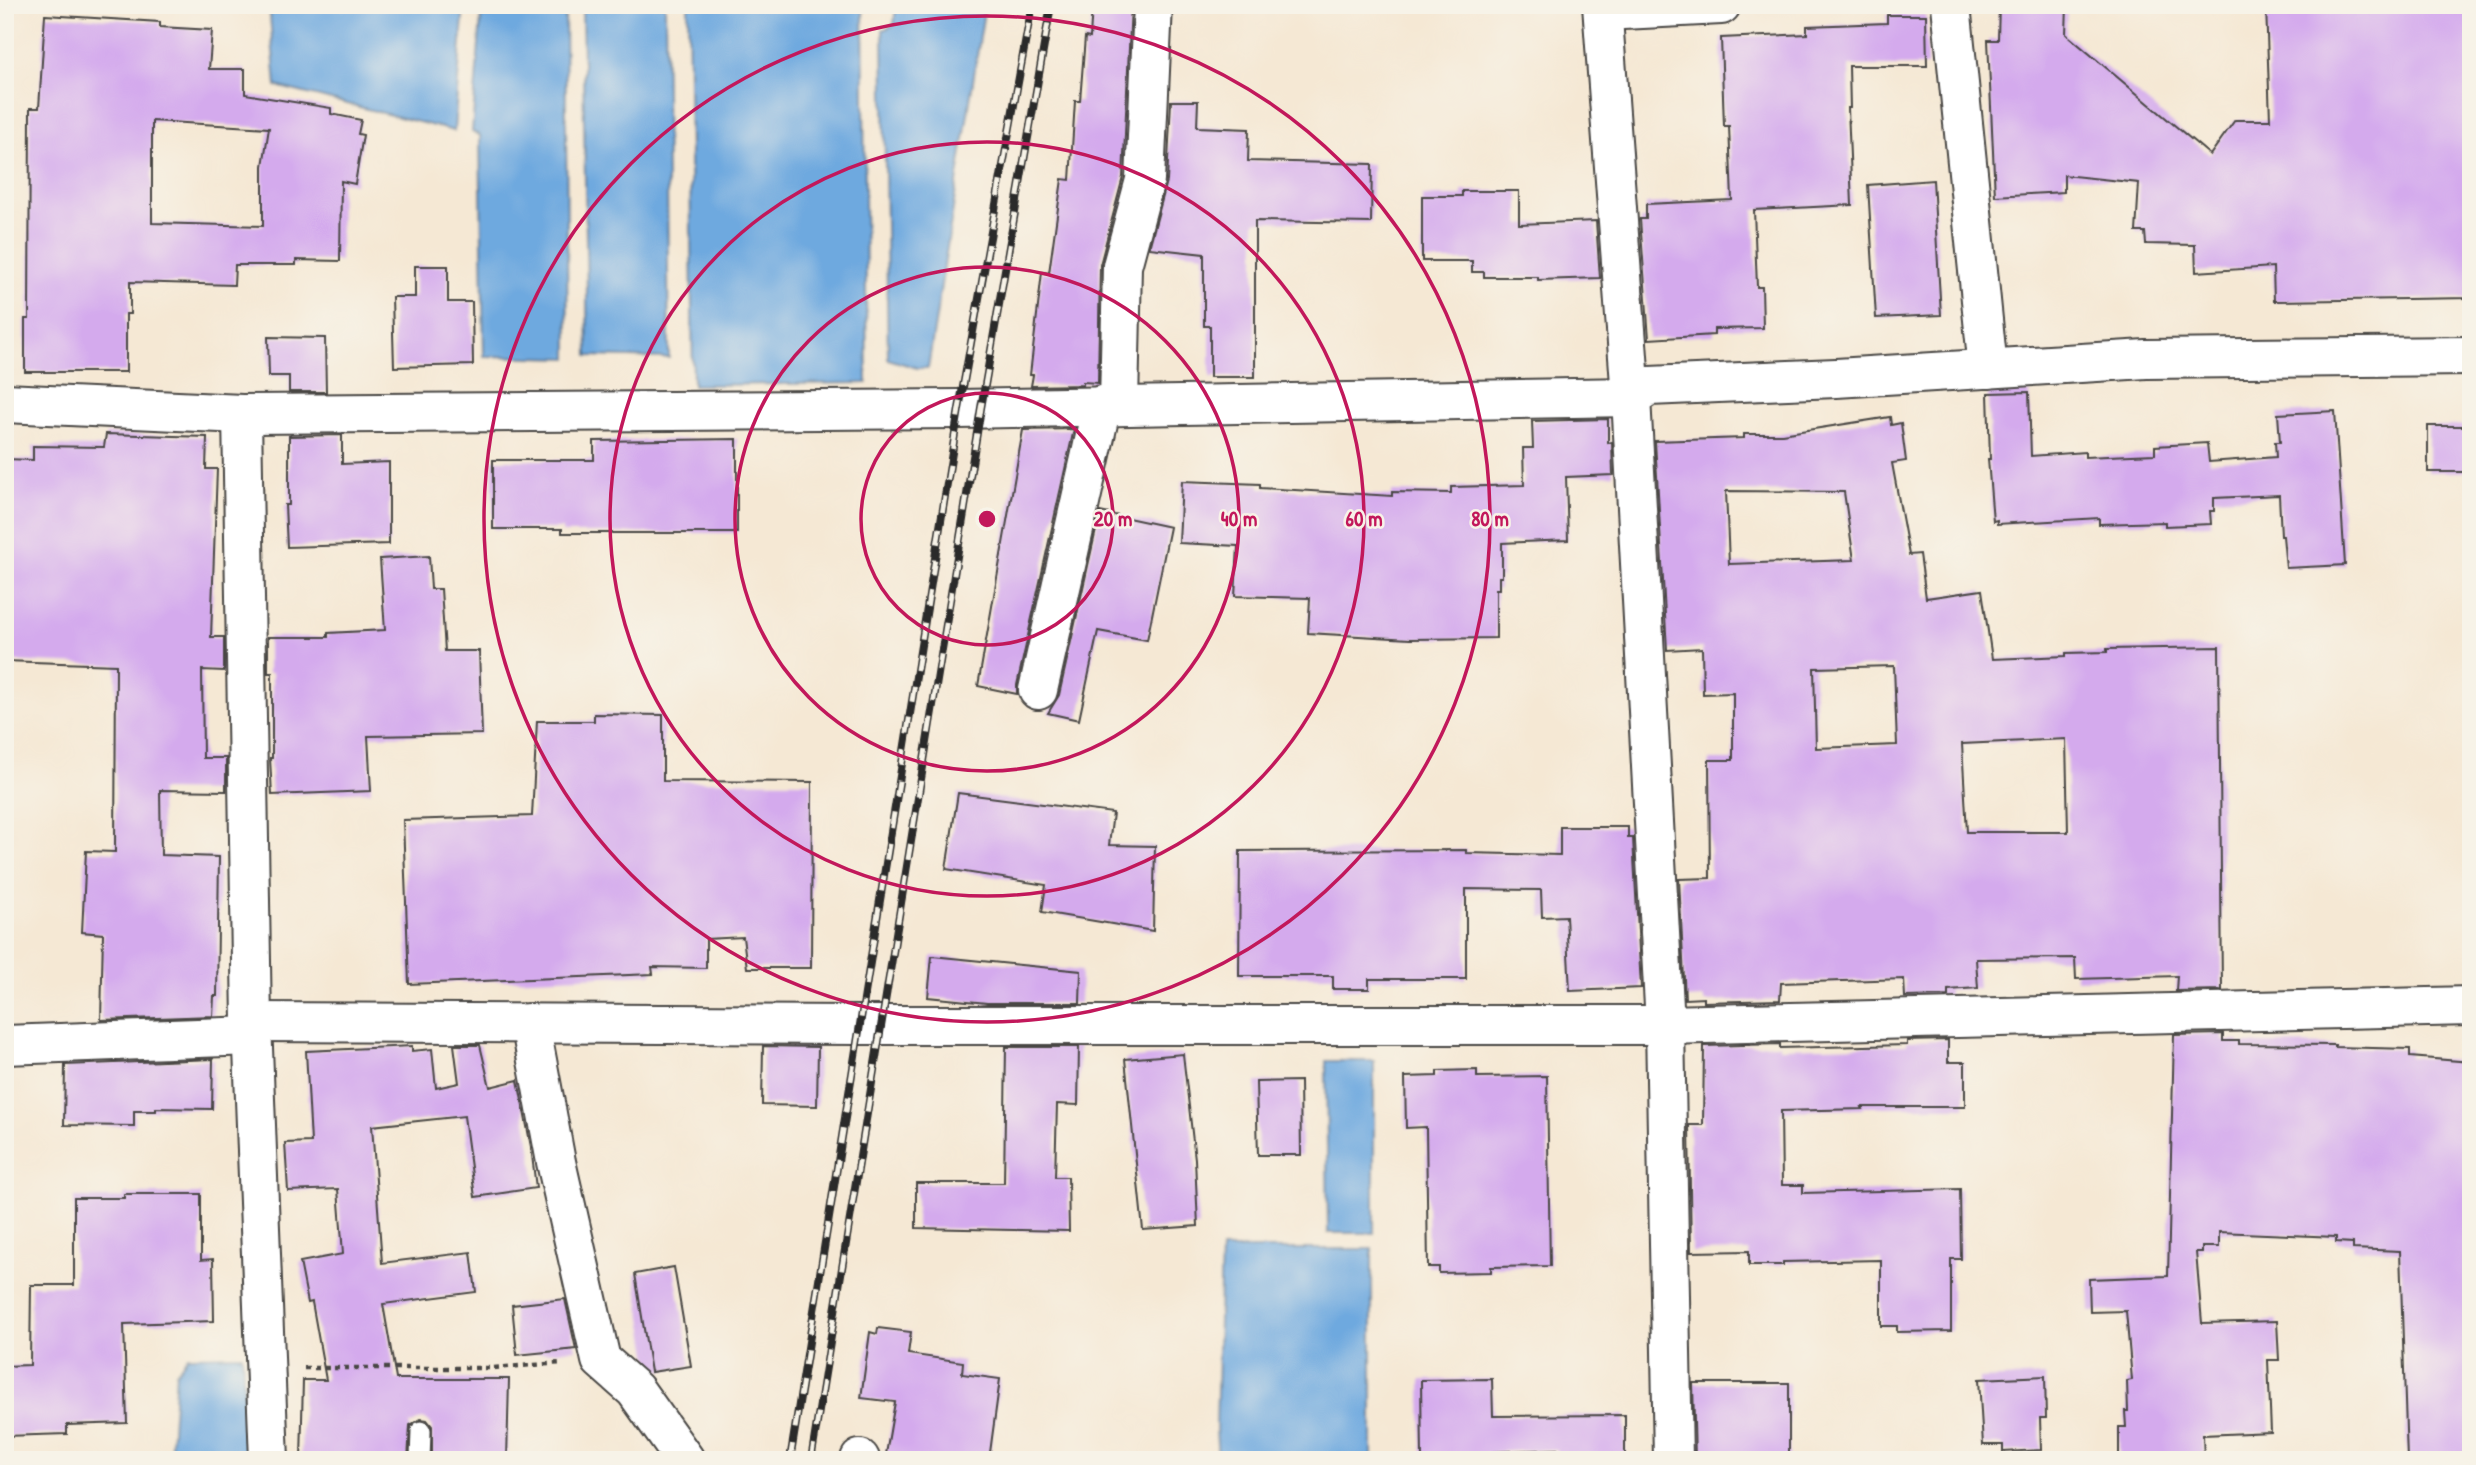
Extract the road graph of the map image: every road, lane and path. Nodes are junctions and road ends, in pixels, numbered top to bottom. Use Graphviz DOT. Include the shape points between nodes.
graph roads {
  1 [pos="1153,5"];
  2 [pos="1721,5"];
  3 [pos="1951,5"];
  4 [pos="1603,8"];
  5 [pos="2471,356"];
  6 [pos="1988,369"];
  7 [pos="1631,397"];
  8 [pos="5,403"];
  9 [pos="1110,405"];
  10 [pos="242,414"];
  11 [pos="1038,690"];
  12 [pos="2471,1006"];
  13 [pos="530,1023"];
  14 [pos="1665,1025"];
  15 [pos="253,1029"];
  16 [pos="5,1045"];
  17 [pos="601,1360"];
  18 [pos="266,1368"];
  19 [pos="421,1431"];
  20 [pos="270,1460"];
  21 [pos="420,1460"];
  22 [pos="685,1460"];
  23 [pos="1673,1460"];
  1 -- 9 [label="street" via="1144,180 1122,266"];
  2 -- 4 [label="street"];
  3 -- 6 [label="street"];
  4 -- 7 [label="street"];
  5 -- 6 [label="street" via="2146,359"];
  6 -- 7 [label="street" via="1649,386"];
  7 -- 9 [label="street"];
  7 -- 14 [label="street"];
  8 -- 10 [label="street"];
  9 -- 10 [label="street"];
  9 -- 11 [label="street"];
  10 -- 15 [label="street"];
  12 -- 14 [label="street"];
  13 -- 14 [label="street"];
  13 -- 15 [label="street"];
  13 -- 17 [label="street"];
  14 -- 23 [label="street"];
  15 -- 16 [label="street"];
  15 -- 18 [label="street"];
  17 -- 18 [label="path" via="493,1368"];
  17 -- 22 [label="street" via="635,1390"];
  18 -- 20 [label="street"];
  19 -- 21 [label="lane"];
}
